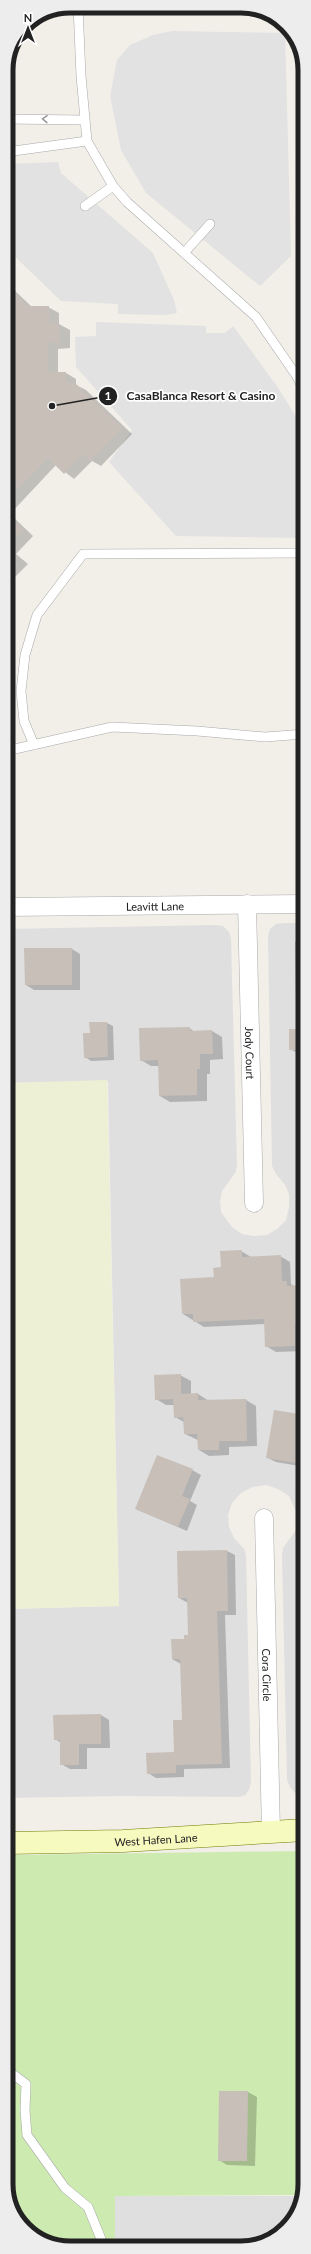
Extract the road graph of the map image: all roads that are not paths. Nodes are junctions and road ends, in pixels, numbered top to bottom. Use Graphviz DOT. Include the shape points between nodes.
graph roads {
  1 [pos="78,13"];
  2 [pos="13,119"];
  3 [pos="83,120"];
  4 [pos="87,141"];
  5 [pos="13,151"];
  6 [pos="113,186"];
  7 [pos="85,206"];
  8 [pos="210,224"];
  9 [pos="184,253"];
  10 [pos="298,379"];
  11 [pos="298,553"];
  12 [pos="298,735"];
  13 [pos="34,745"];
  14 [pos="13,750"];
  15 [pos="247,904"];
  16 [pos="298,904"];
  17 [pos="13,907"];
  18 [pos="254,1203"];
  19 [pos="264,1518"];
  20 [pos="298,1831"];
  21 [pos="271,1833"];
  22 [pos="13,1843"];
  23 [pos="13,2075"];
  24 [pos="101,2241"];
  1 -- 3 [label="lane"];
  3 -- 2 [label="lane, one-way"];
  3 -- 4 [label="lane"];
  4 -- 5 [label="lane"];
  4 -- 6 [label="lane"];
  6 -- 7 [label="lane"];
  6 -- 9 [label="lane" via="145,220"];
  8 -- 9 [label="lane"];
  9 -- 10 [label="lane" via="256,317"];
  11 -- 13 [label="lane" via="83,554 37,615 25,655 21,691 24,721"];
  12 -- 13 [label="lane" via="265,737 197,730 112,727"];
  13 -- 14 [label="lane"];
  15 -- 16 [label="street, Leavitt Lane"];
  15 -- 17 [label="street, Leavitt Lane"];
  15 -- 18 [label="street, Jody Court"];
  19 -- 21 [label="street, Cora Circle"];
  20 -- 21 [label="main road, West Hafen Lane"];
  21 -- 22 [label="main road, West Hafen Lane" via="123,1841"];
  23 -- 24 [label="lane" via="26,2084 27,2135 65,2188 88,2207"];
}
